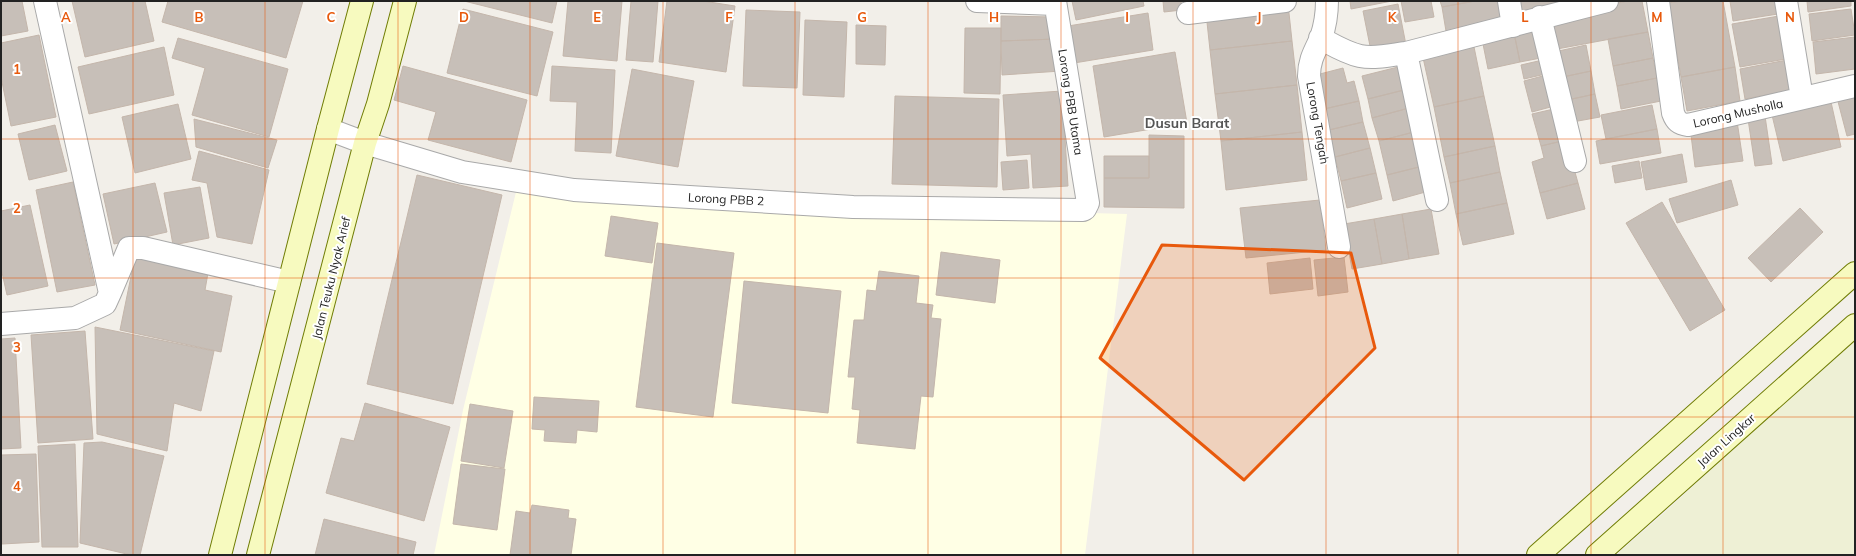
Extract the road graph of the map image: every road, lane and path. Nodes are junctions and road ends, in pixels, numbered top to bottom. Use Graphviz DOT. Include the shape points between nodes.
graph roads {
  1 [pos="45,1"];
  2 [pos="362,1"];
  3 [pos="405,1"];
  4 [pos="977,1"];
  5 [pos="1285,1"];
  6 [pos="1327,1"];
  7 [pos="1509,1"];
  8 [pos="1607,1"];
  9 [pos="1658,1"];
  10 [pos="1786,1"];
  11 [pos="1055,3"];
  12 [pos="1188,13"];
  13 [pos="1540,17"];
  14 [pos="1513,26"];
  15 [pos="1320,38"];
  16 [pos="1406,53"];
  17 [pos="1855,86"];
  18 [pos="1802,98"];
  19 [pos="328,129"];
  20 [pos="365,143"];
  21 [pos="1575,161"];
  22 [pos="1437,200"];
  23 [pos="1088,203"];
  24 [pos="1339,247"];
  25 [pos="1855,273"];
  26 [pos="289,282"];
  27 [pos="110,293"];
  28 [pos="1,324"];
  29 [pos="1855,325"];
  30 [pos="220,555"];
  31 [pos="258,555"];
  32 [pos="1538,555"];
  33 [pos="1597,555"];
  1 -- 27 [label="street"];
  2 -- 19 [label="main road"];
  3 -- 20 [label="main road, Jalan Teuku Nyak Arief"];
  4 -- 11 [label="street"];
  5 -- 12 [label="street"];
  6 -- 15 [label="street, Lorong Tengah"];
  7 -- 14 [label="street"];
  8 -- 13 [label="street"];
  9 -- 18 [label="street, Lorong Musholla" via="1673,113 1681,124 1688,125"];
  10 -- 18 [label="street"];
  11 -- 23 [label="street, Lorong PBB Utama"];
  13 -- 14 [label="street"];
  13 -- 21 [label="street"];
  14 -- 16 [label="street"];
  15 -- 16 [label="street" via="1360,56"];
  15 -- 24 [label="street, Lorong Tengah" via="1311,57 1309,76"];
  16 -- 22 [label="street"];
  17 -- 18 [label="street"];
  19 -- 20 [label="street"];
  19 -- 26 [label="main road"];
  20 -- 23 [label="street, Lorong PBB 2" via="462,172 574,190 853,207 1083,210"];
  20 -- 31 [label="main road, Jalan Teuku Nyak Arief"];
  25 -- 32 [label="main road"];
  26 -- 27 [label="street" via="143,248 129,248"];
  26 -- 30 [label="main road"];
  27 -- 28 [label="street" via="105,304 75,318"];
  29 -- 33 [label="main road, Jalan Lingkar"];
}
